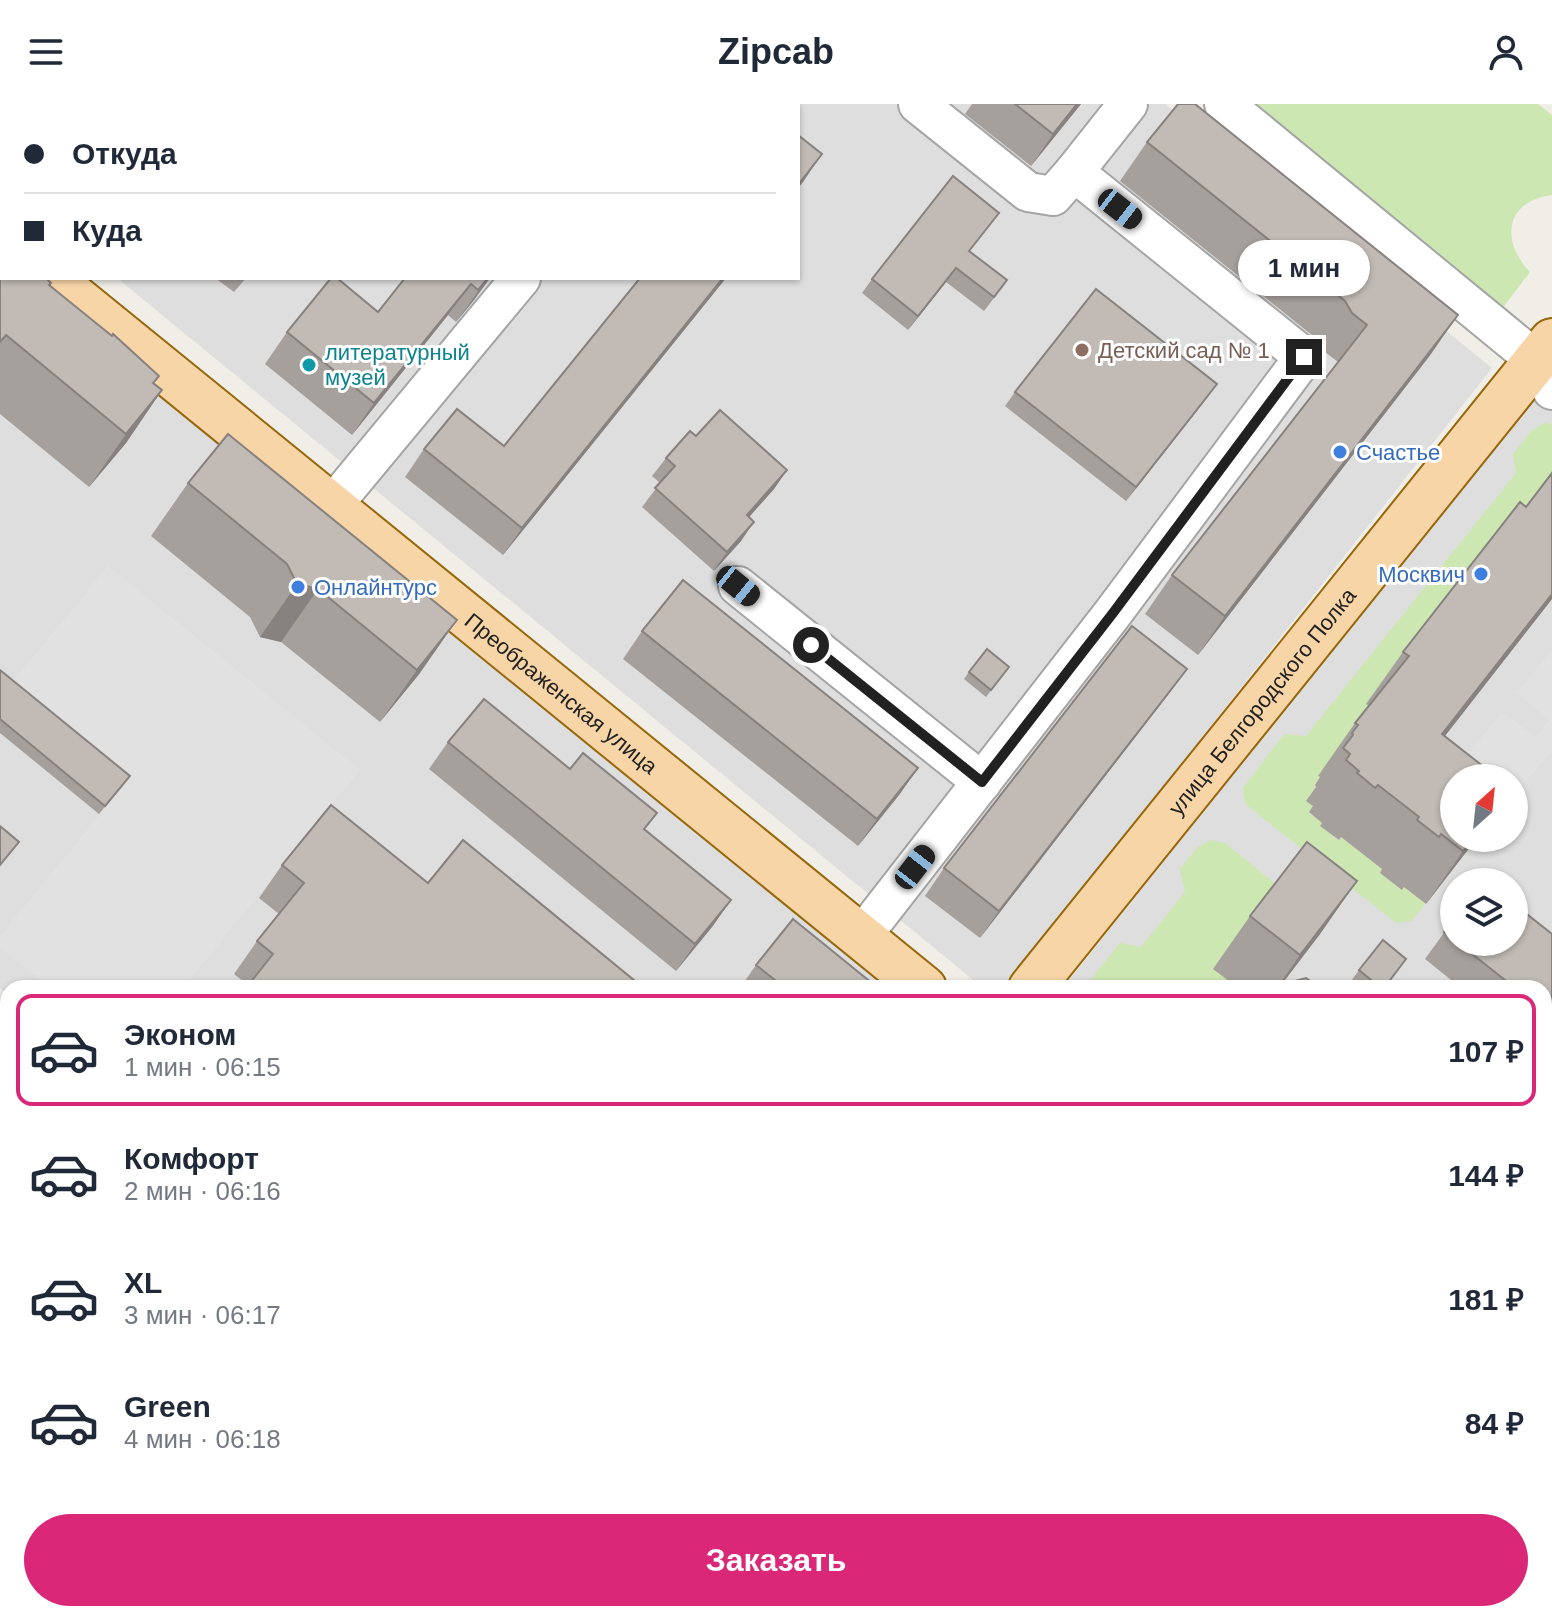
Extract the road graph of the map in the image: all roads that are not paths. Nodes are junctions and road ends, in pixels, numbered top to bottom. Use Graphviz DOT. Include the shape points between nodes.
graph roads {
  1 [pos="918,104"];
  2 [pos="1128,104"];
  3 [pos="1224,104"];
  4 [pos="1074,172"];
  5 [pos="53,280"];
  6 [pos="519,280"];
  7 [pos="1547,364"];
  8 [pos="331,507"];
  9 [pos="738,586"];
  10 [pos="982,782"];
  11 [pos="861,937"];
  12 [pos="914,980"];
  13 [pos="1038,980"];
  1 -- 4 [label="street" via="1028,192 1053,196"];
  2 -- 4 [label="street"];
  3 -- 7 [label="street"];
  4 -- 10 [label="street" via="1304,357"];
  5 -- 8 [label="main road, Преображенская улица"];
  6 -- 8 [label="street"];
  7 -- 13 [label="main road, улица Белгородского Полка"];
  8 -- 11 [label="main road, Преображенская улица"];
  9 -- 10 [label="street"];
  10 -- 11 [label="street"];
  11 -- 12 [label="main road, Преображенская улица"];
}
